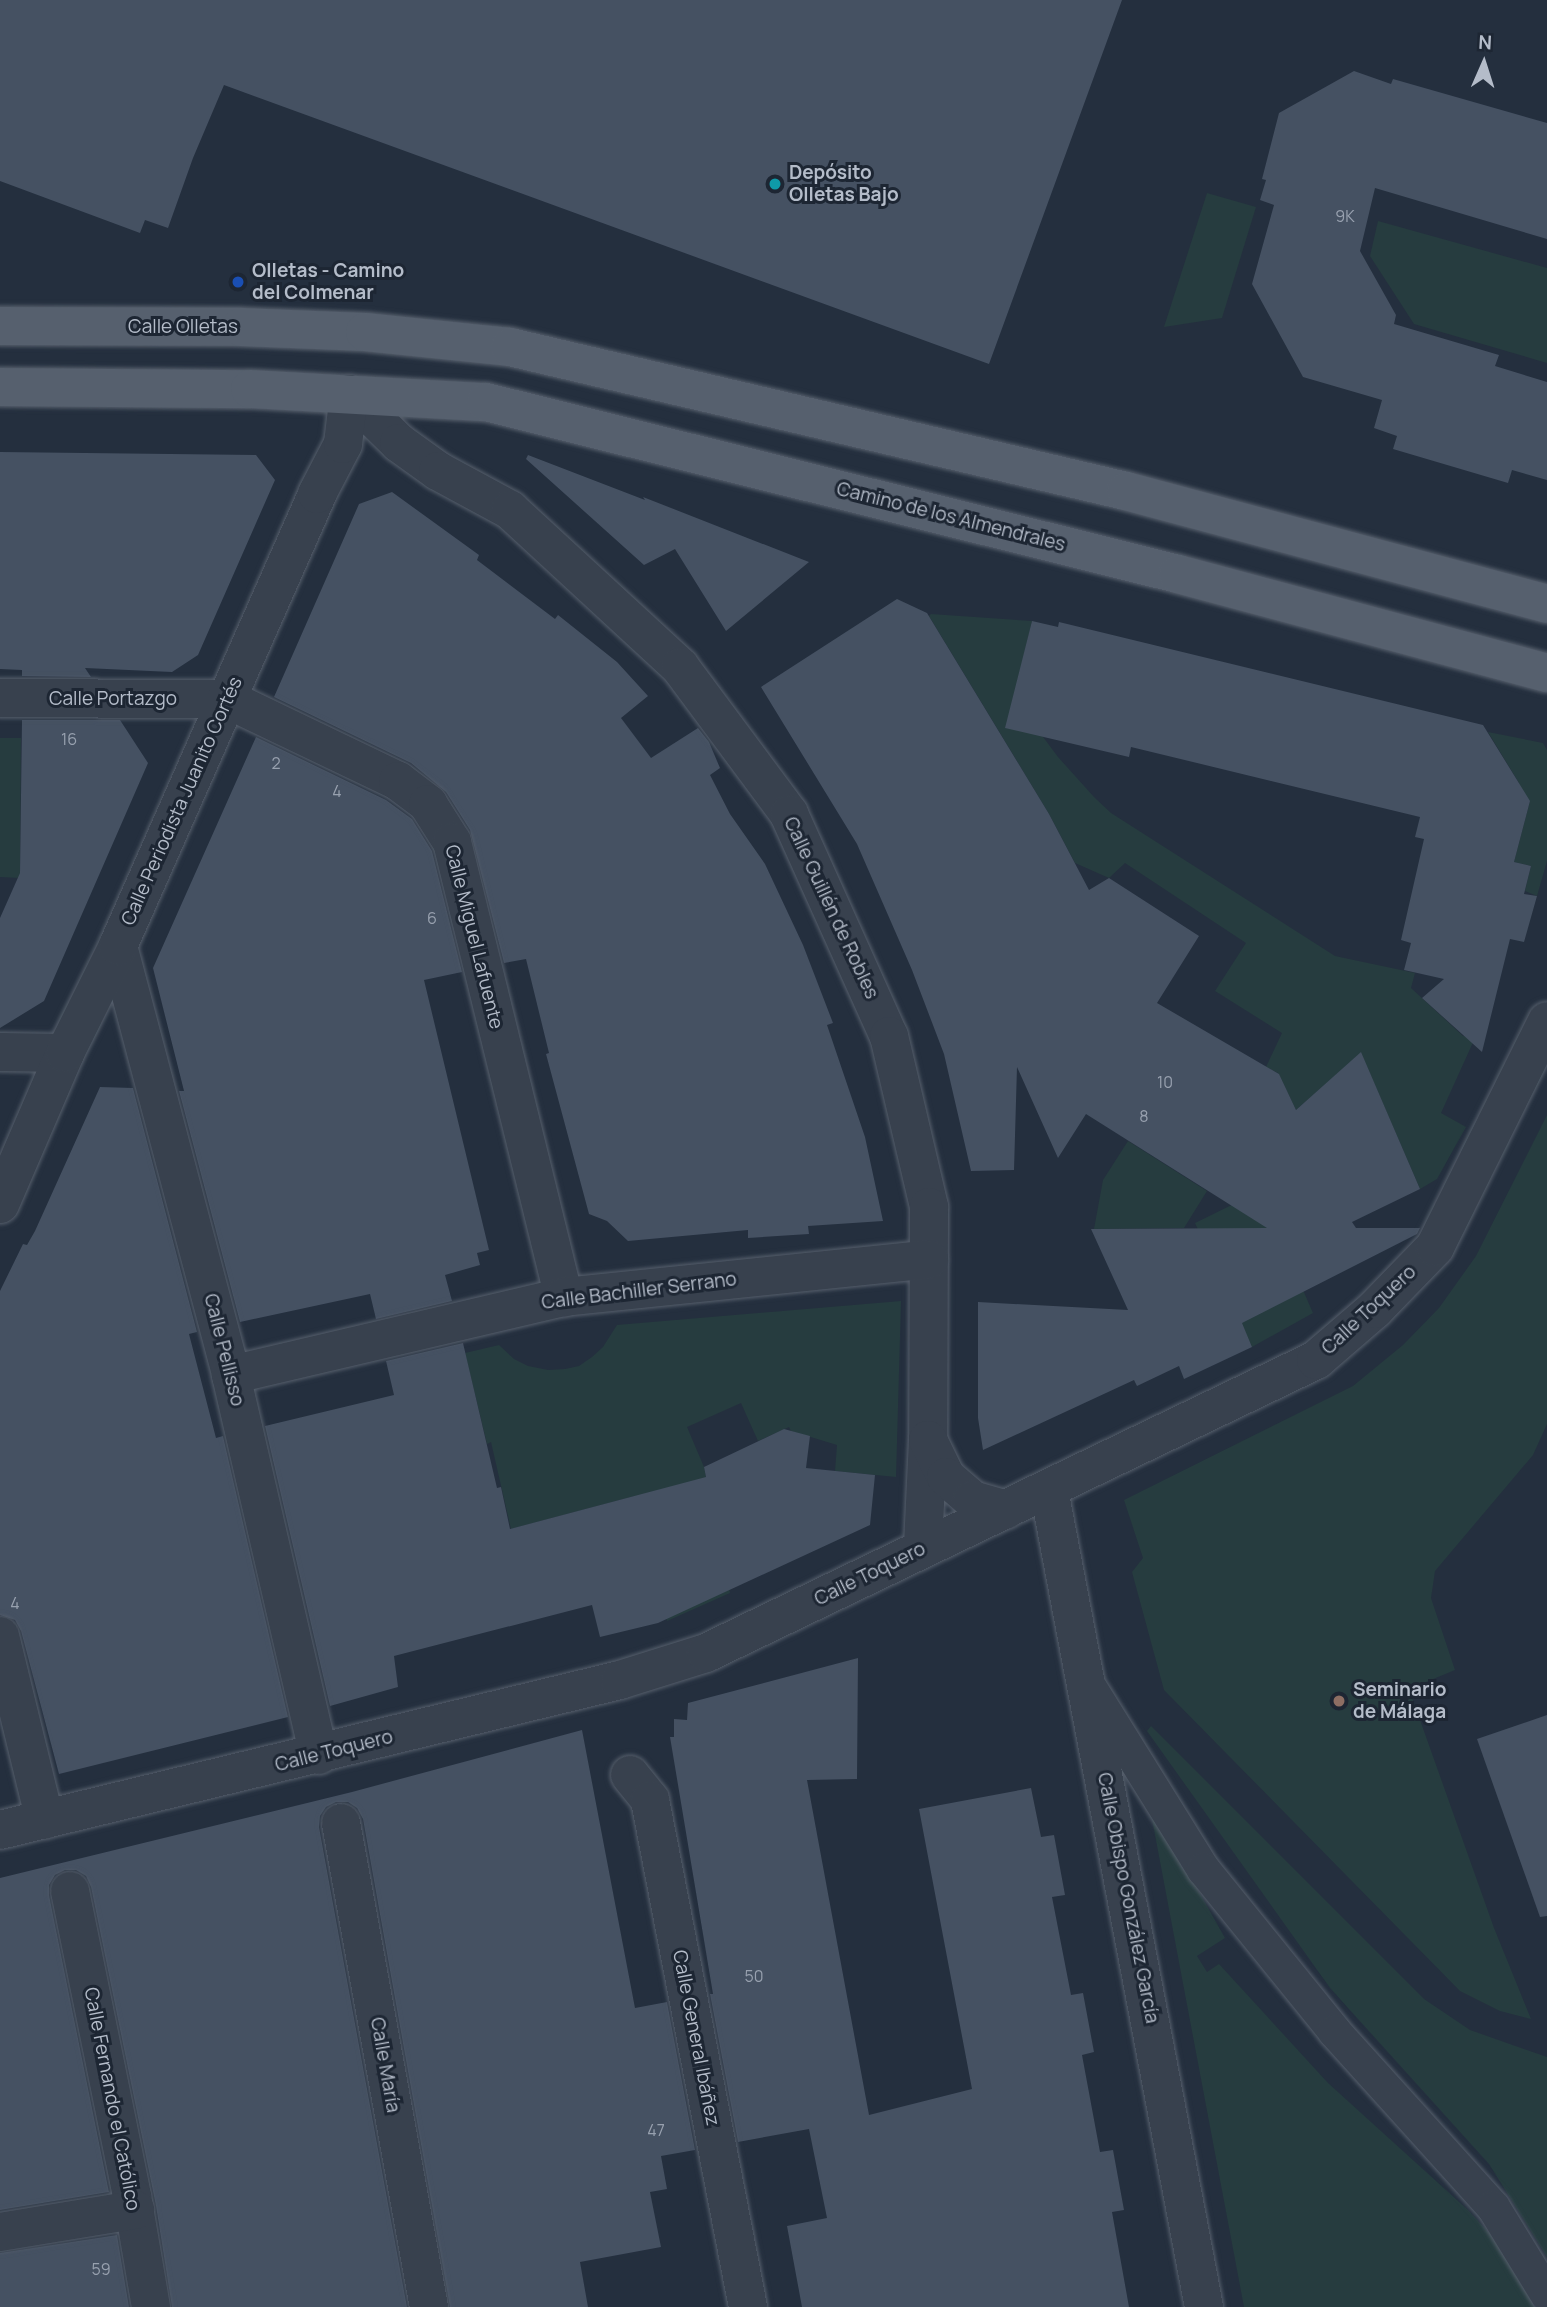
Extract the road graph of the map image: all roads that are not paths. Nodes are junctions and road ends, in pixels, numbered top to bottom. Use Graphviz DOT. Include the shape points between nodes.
graph roads {
  1 [pos="0,326"];
  2 [pos="0,387"];
  3 [pos="349,394"];
  4 [pos="1547,604"];
  5 [pos="1547,673"];
  6 [pos="0,698"];
  7 [pos="227,699"];
  8 [pos="118,946"];
  9 [pos="1547,1021"];
  10 [pos="0,1052"];
  11 [pos="65,1053"];
  12 [pos="0,1204"];
  13 [pos="929,1259"];
  14 [pos="564,1297"];
  15 [pos="231,1375"];
  16 [pos="928,1440"];
  17 [pos="1049,1490"];
  18 [pos="1006,1510"];
  19 [pos="923,1548"];
  20 [pos="0,1636"];
  21 [pos="1088,1683"];
  22 [pos="319,1755"];
  23 [pos="630,1775"];
  24 [pos="45,1819"];
  25 [pos="341,1823"];
  26 [pos="0,1830"];
  27 [pos="70,1891"];
  28 [pos="135,2210"];
  29 [pos="0,2232"];
  30 [pos="1547,2295"];
  31 [pos="151,2307"];
  32 [pos="429,2307"];
  33 [pos="748,2307"];
  34 [pos="1204,2307"];
  1 -- 4 [label="main road, Calle Olletas" via="365,331 510,347 1125,491"];
  2 -- 3 [label="main road"];
  3 -- 5 [label="main road, Camino de los Almendrales" via="486,402 1165,571"];
  3 -- 7 [label="street, Calle Periodista Juanito Cortés" via="343,444"];
  3 -- 13 [label="street, Calle Guillén de Robles" via="399,443 438,471 510,510 680,667 789,814 889,1036 929,1207"];
  6 -- 7 [label="street, Calle Portazgo"];
  7 -- 8 [label="street, Calle Periodista Juanito Cortés"];
  7 -- 14 [label="street, Calle Miguel Lafuente" via="398,781 428,804 452,842"];
  8 -- 11 [label="street, Calle Periodista Juanito Cortés"];
  8 -- 15 [label="street, Calle Pellisso"];
  9 -- 17 [label="street, Calle Toquero" via="1436,1247 1375,1308 1316,1360"];
  10 -- 11 [label="street"];
  11 -- 12 [label="street, Calle Periodista Juanito Cortés"];
  13 -- 14 [label="street, Calle Bachiller Serrano"];
  13 -- 16 [label="street, Calle Guillén de Robles"];
  14 -- 15 [label="street, Calle Bachiller Serrano"];
  15 -- 22 [label="street, Calle Pellisso"];
  16 -- 18 [label="street, Calle Guillén de Robles" via="946,1477 972,1500"];
  16 -- 19 [label="street, Calle Guillén de Robles"];
  17 -- 18 [label="street, Calle Toquero"];
  17 -- 21 [label="street, Calle Obispo González García"];
  18 -- 19 [label="street, Calle Toquero"];
  19 -- 22 [label="street, Calle Toquero" via="706,1653 620,1680"];
  20 -- 24 [label="street"];
  21 -- 30 [label="lane" via="1203,1869 1334,2031 1493,2207"];
  21 -- 34 [label="street, Calle Obispo González García"];
  22 -- 24 [label="street, Calle Toquero"];
  23 -- 33 [label="street, Calle General Ibáñez" via="650,1800"];
  24 -- 26 [label="street, Calle Toquero"];
  25 -- 32 [label="street, Calle María"];
  27 -- 28 [label="street, Calle Fernando el Católico"];
  28 -- 29 [label="street"];
  28 -- 31 [label="street, Calle Fernando el Católico"];
}
